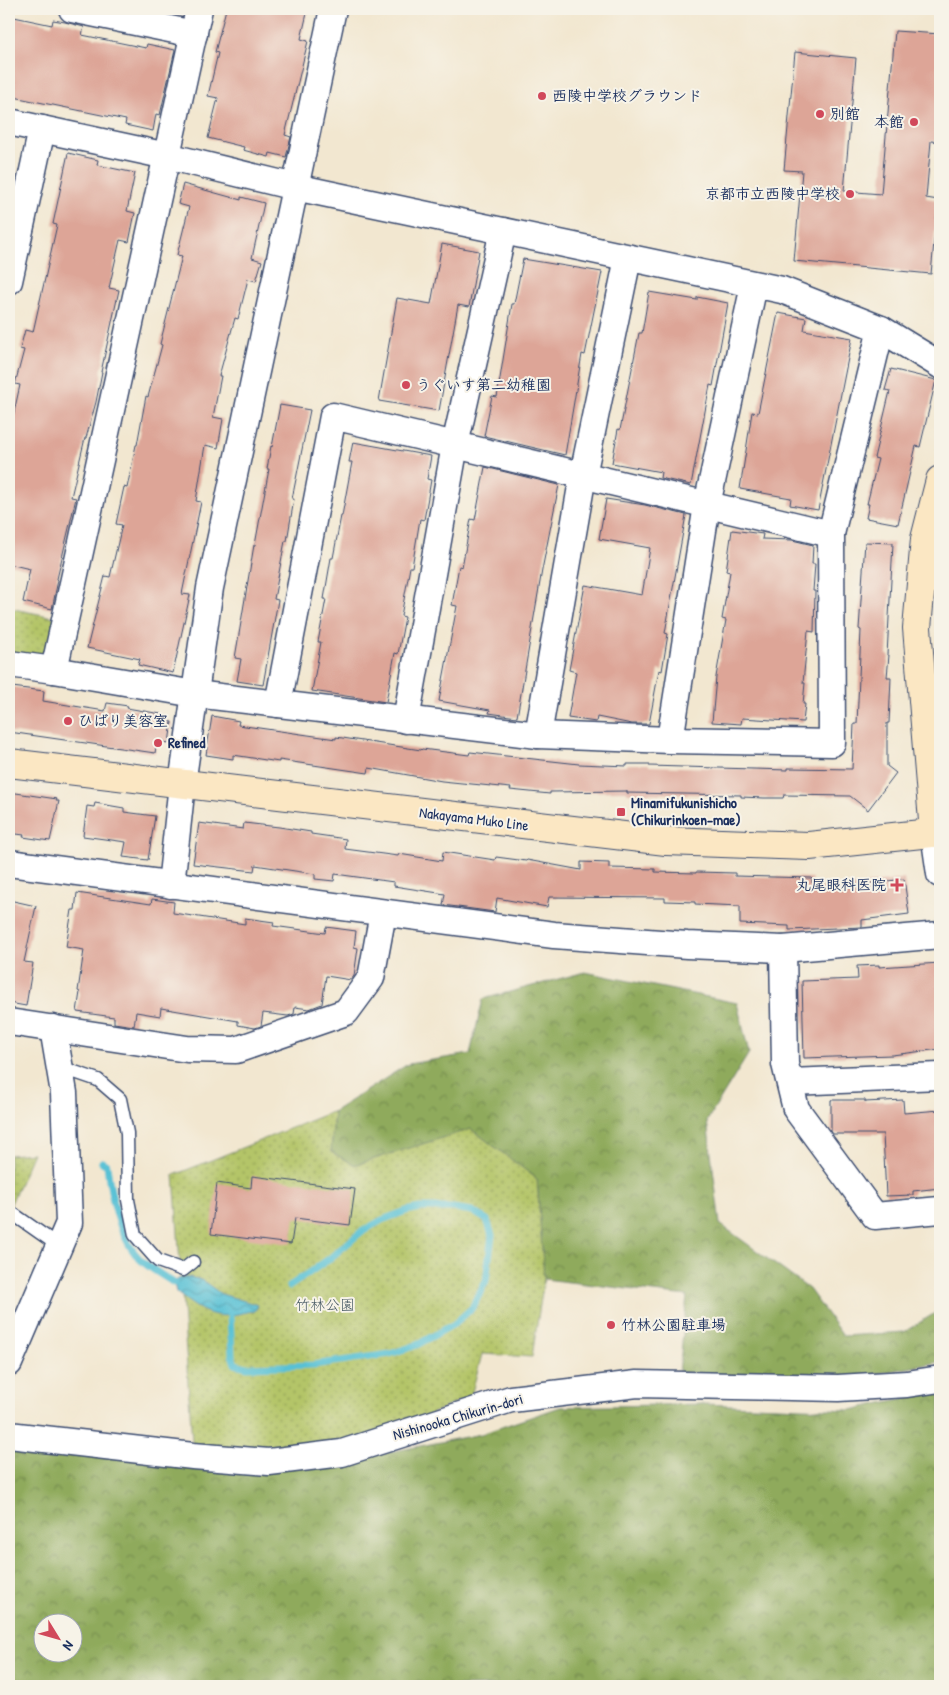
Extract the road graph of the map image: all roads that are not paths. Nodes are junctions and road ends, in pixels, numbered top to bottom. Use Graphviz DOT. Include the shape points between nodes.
graph roads {
  1 [pos="72,9"];
  2 [pos="199,9"];
  3 [pos="333,9"];
  4 [pos="194,34"];
  5 [pos="9,122"];
  6 [pos="42,129"];
  7 [pos="167,156"];
  8 [pos="295,187"];
  9 [pos="503,231"];
  10 [pos="628,258"];
  11 [pos="9,281"];
  12 [pos="754,285"];
  13 [pos="881,329"];
  14 [pos="940,364"];
  15 [pos="455,445"];
  16 [pos="582,475"];
  17 [pos="940,480"];
  18 [pos="707,505"];
  19 [pos="831,534"];
  20 [pos="9,664"];
  21 [pos="54,670"];
  22 [pos="195,694"];
  23 [pos="278,704"];
  24 [pos="406,720"];
  25 [pos="538,735"];
  26 [pos="670,740"];
  27 [pos="9,763"];
  28 [pos="182,784"];
  29 [pos="937,833"];
  30 [pos="9,863"];
  31 [pos="940,874"];
  32 [pos="171,885"];
  33 [pos="383,913"];
  34 [pos="940,935"];
  35 [pos="783,949"];
  36 [pos="9,1022"];
  37 [pos="53,1028"];
  38 [pos="60,1067"];
  39 [pos="940,1076"];
  40 [pos="790,1082"];
  41 [pos="940,1210"];
  42 [pos="9,1211"];
  43 [pos="59,1246"];
  44 [pos="193,1262"];
  45 [pos="9,1363"];
  46 [pos="940,1379"];
  47 [pos="9,1435"];
  1 -- 4 [label="street"];
  2 -- 4 [label="street"];
  3 -- 8 [label="street"];
  4 -- 7 [label="street"];
  5 -- 6 [label="street"];
  6 -- 7 [label="street"];
  6 -- 11 [label="street"];
  7 -- 8 [label="street"];
  7 -- 21 [label="street"];
  8 -- 9 [label="street"];
  8 -- 22 [label="street" via="210,588"];
  9 -- 10 [label="street"];
  9 -- 15 [label="street"];
  10 -- 12 [label="street"];
  10 -- 16 [label="street"];
  12 -- 13 [label="street" via="782,290"];
  12 -- 18 [label="street"];
  13 -- 14 [label="street"];
  13 -- 19 [label="street"];
  15 -- 16 [label="street"];
  15 -- 23 [label="street" via="333,416"];
  15 -- 24 [label="street"];
  16 -- 18 [label="street"];
  16 -- 25 [label="street"];
  17 -- 29 [label="main road" via="924,539 918,628"];
  18 -- 19 [label="street"];
  18 -- 26 [label="street"];
  19 -- 26 [label="street" via="832,743"];
  20 -- 21 [label="street"];
  21 -- 22 [label="street"];
  22 -- 23 [label="street"];
  22 -- 28 [label="street"];
  23 -- 24 [label="street"];
  24 -- 25 [label="street"];
  25 -- 26 [label="street"];
  27 -- 28 [label="main road, Nakayama Muko Line"];
  28 -- 29 [label="main road, Nakayama Muko Line" via="666,841 809,846"];
  28 -- 32 [label="street"];
  29 -- 31 [label="street"];
  30 -- 32 [label="street"];
  32 -- 33 [label="street"];
  33 -- 35 [label="street" via="554,935"];
  33 -- 37 [label="street" via="371,978 346,1012 236,1050 187,1049"];
  34 -- 35 [label="street"];
  35 -- 40 [label="street" via="785,1064"];
  36 -- 37 [label="street"];
  37 -- 38 [label="street"];
  38 -- 43 [label="street" via="69,1223"];
  38 -- 44 [label="lane" via="98,1080 120,1099 126,1133 128,1200 135,1234 158,1261 183,1270"];
  39 -- 40 [label="street"];
  40 -- 41 [label="street" via="796,1108 875,1216"];
  42 -- 43 [label="lane"];
  43 -- 45 [label="street"];
  46 -- 47 [label="street, Nishinooka Chikurin-dori" via="838,1388 637,1384 511,1399 342,1453 269,1462"];
}
